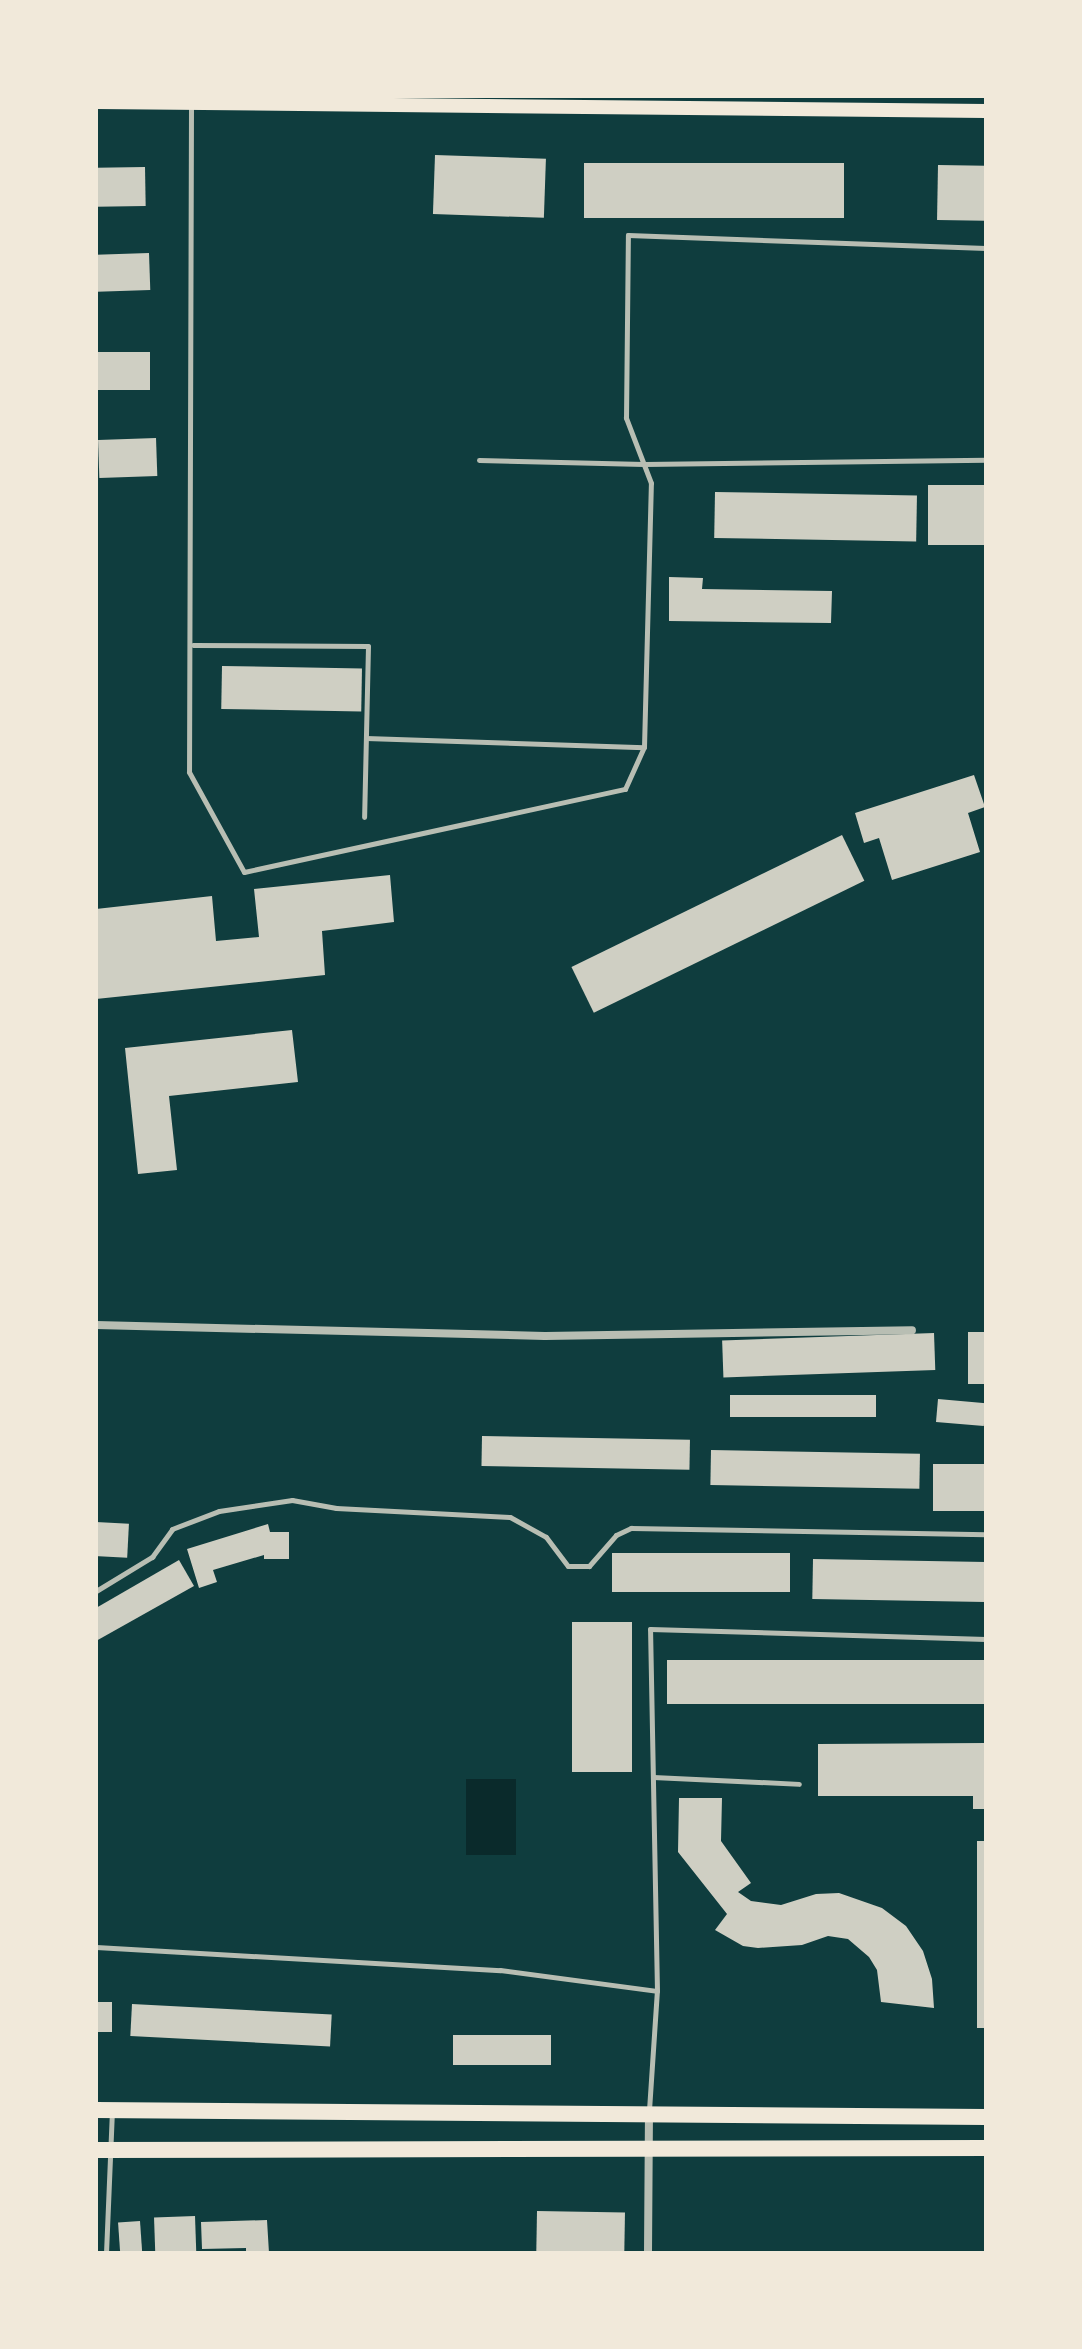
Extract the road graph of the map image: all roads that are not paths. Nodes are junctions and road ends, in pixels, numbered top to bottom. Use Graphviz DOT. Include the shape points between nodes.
graph roads {
  1 [pos="96,102"];
  2 [pos="191,103"];
  3 [pos="986,111"];
  4 [pos="986,248"];
  5 [pos="479,460"];
  6 [pos="986,460"];
  7 [pos="644,464"];
  8 [pos="193,645"];
  9 [pos="366,738"];
  10 [pos="644,747"];
  11 [pos="364,817"];
  12 [pos="96,1325"];
  13 [pos="912,1330"];
  14 [pos="986,1534"];
  15 [pos="96,1591"];
  16 [pos="986,1639"];
  17 [pos="653,1777"];
  18 [pos="799,1784"];
  19 [pos="96,1947"];
  20 [pos="657,1991"];
  21 [pos="104,2111"];
  22 [pos="649,2115"];
  23 [pos="986,2117"];
  24 [pos="986,2148"];
  25 [pos="103,2151"];
  26 [pos="649,2151"];
  27 [pos="106,2253"];
  28 [pos="648,2253"];
  1 -- 2 [label="main road"];
  2 -- 3 [label="main road"];
  2 -- 8 [label="lane"];
  4 -- 7 [label="lane" via="628,235 626,418"];
  5 -- 7 [label="lane"];
  6 -- 7 [label="lane"];
  7 -- 10 [label="lane" via="651,483"];
  8 -- 9 [label="lane" via="368,646"];
  8 -- 10 [label="lane" via="189,772 244,872 625,789"];
  9 -- 10 [label="lane"];
  9 -- 11 [label="lane"];
  12 -- 13 [label="street" via="545,1336"];
  14 -- 15 [label="lane" via="631,1528 616,1535 589,1566 568,1566 546,1537 510,1517 336,1508 292,1500 219,1511 172,1529 152,1557"];
  16 -- 17 [label="lane" via="650,1629"];
  17 -- 18 [label="lane"];
  17 -- 20 [label="lane"];
  19 -- 20 [label="lane" via="500,1970"];
  20 -- 22 [label="lane"];
  21 -- 22 [label="main road"];
  21 -- 25 [label="lane"];
  22 -- 23 [label="main road"];
  22 -- 26 [label="street"];
  24 -- 26 [label="main road"];
  25 -- 26 [label="main road"];
  25 -- 27 [label="lane"];
  26 -- 28 [label="street"];
}
